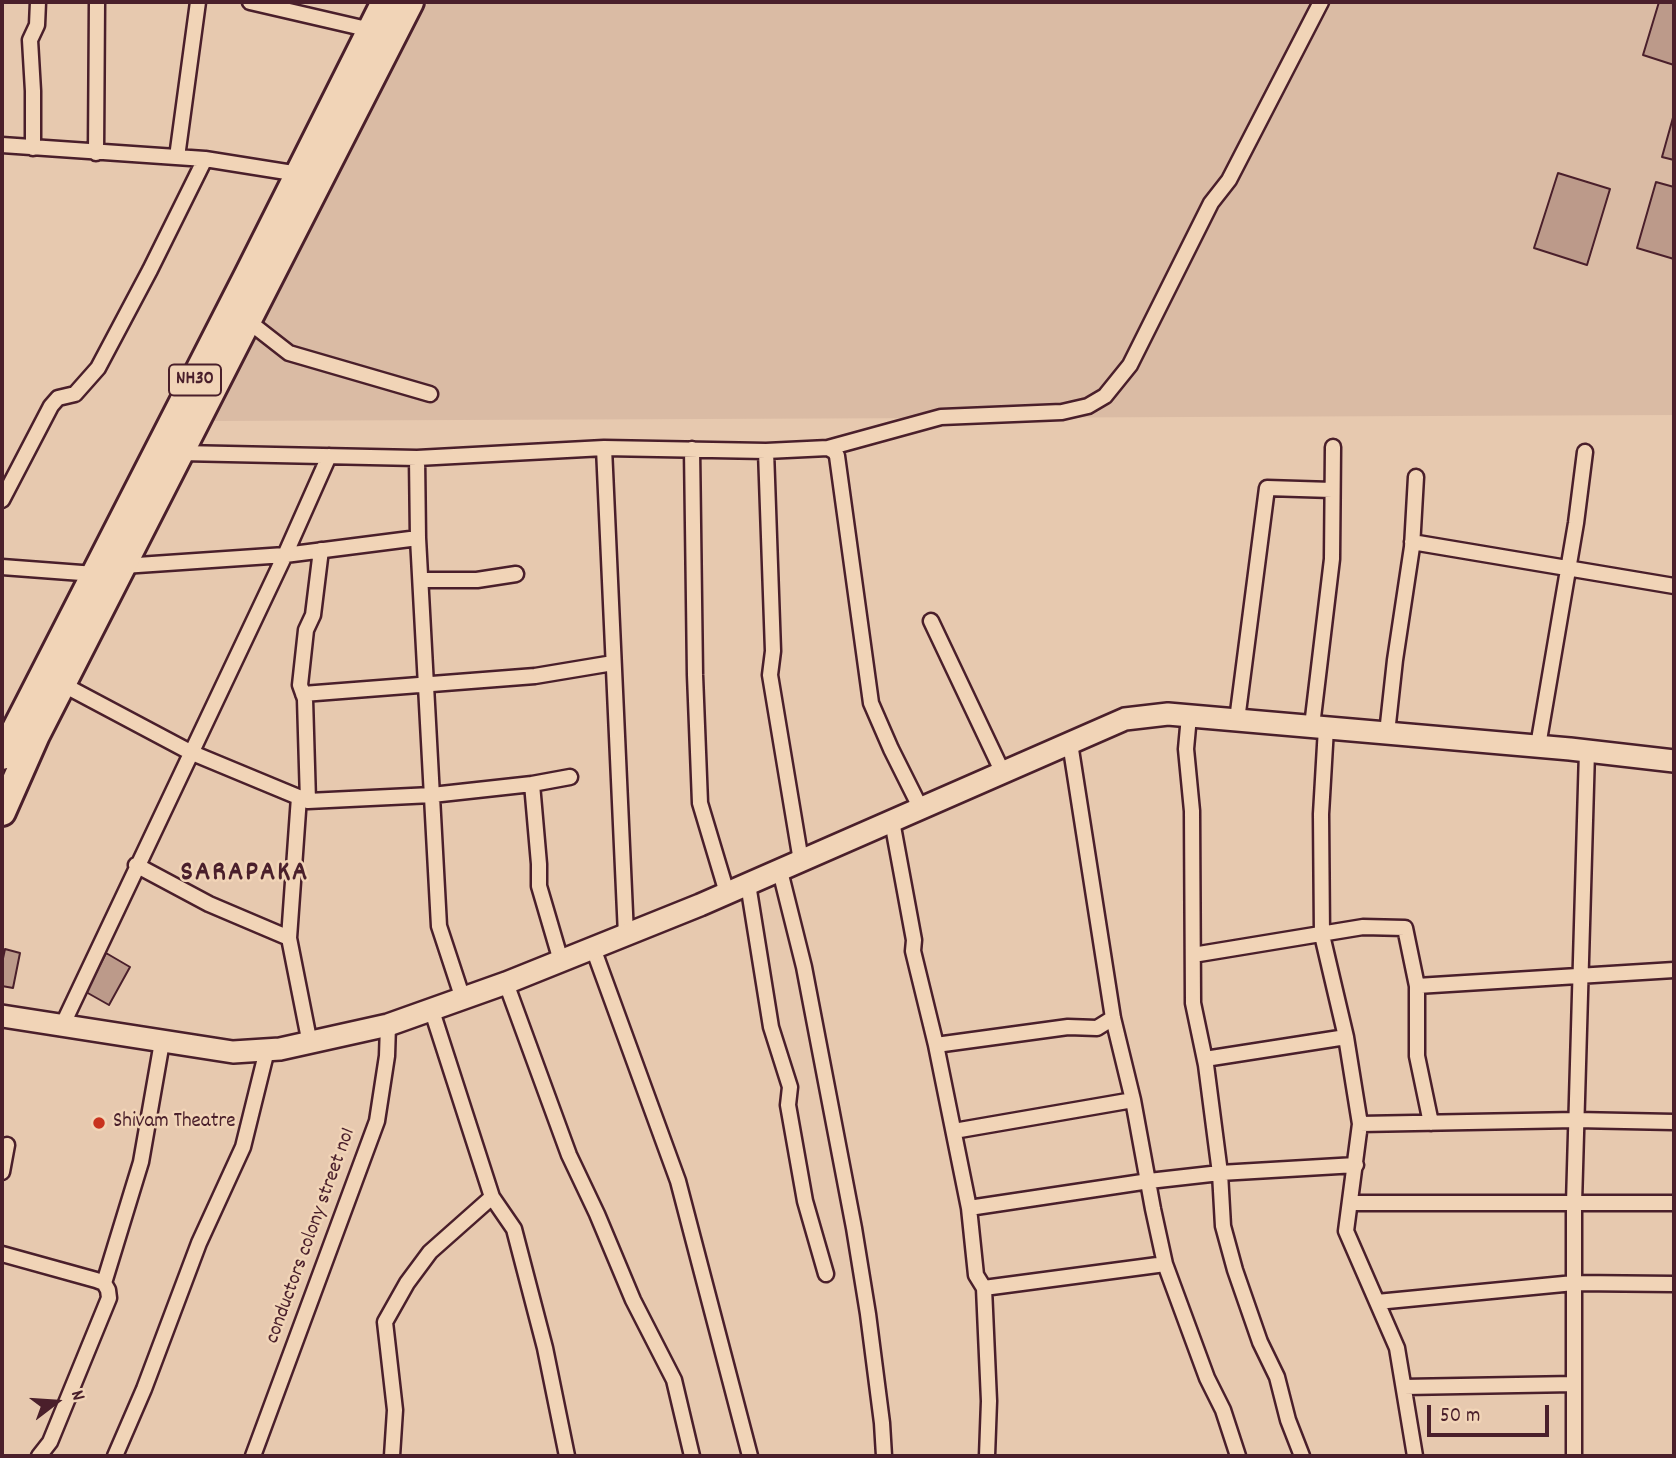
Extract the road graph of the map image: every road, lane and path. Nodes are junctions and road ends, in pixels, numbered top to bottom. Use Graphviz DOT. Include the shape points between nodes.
graph roads {
  1 [pos="38,2"];
  2 [pos="97,2"];
  3 [pos="198,2"];
  4 [pos="250,2"];
  5 [pos="385,2"];
  6 [pos="410,2"];
  7 [pos="1321,2"];
  8 [pos="370,30"];
  9 [pos="2,145"];
  10 [pos="33,148"];
  11 [pos="96,153"];
  12 [pos="177,157"];
  13 [pos="205,159"];
  14 [pos="299,174"];
  15 [pos="248,321"];
  16 [pos="430,394"];
  17 [pos="1333,447"];
  18 [pos="604,448"];
  19 [pos="828,448"];
  20 [pos="692,449"];
  21 [pos="766,451"];
  22 [pos="1585,452"];
  23 [pos="181,453"];
  24 [pos="329,456"];
  25 [pos="418,458"];
  26 [pos="1416,477"];
  27 [pos="7,478"];
  28 [pos="1332,490"];
  29 [pos="2,500"];
  30 [pos="418,538"];
  31 [pos="1412,542"];
  32 [pos="321,550"];
  33 [pos="285,555"];
  34 [pos="123,566"];
  35 [pos="2,567"];
  36 [pos="1568,569"];
  37 [pos="95,574"];
  38 [pos="516,574"];
  39 [pos="422,580"];
  40 [pos="1674,586"];
  41 [pos="931,621"];
  42 [pos="613,663"];
  43 [pos="62,684"];
  44 [pos="425,684"];
  45 [pos="303,694"];
  46 [pos="1189,716"];
  47 [pos="1237,720"];
  48 [pos="1319,727"];
  49 [pos="1388,733"];
  50 [pos="1070,743"];
  51 [pos="1538,746"];
  52 [pos="1587,751"];
  53 [pos="190,752"];
  54 [pos="2,756"];
  55 [pos="1674,761"];
  56 [pos="1003,773"];
  57 [pos="570,777"];
  58 [pos="532,784"];
  59 [pos="432,795"];
  60 [pos="304,799"];
  61 [pos="921,809"];
  62 [pos="2,812"];
  63 [pos="892,821"];
  64 [pos="802,861"];
  65 [pos="136,865"];
  66 [pos="780,870"];
  67 [pos="748,884"];
  68 [pos="727,893"];
  69 [pos="626,935"];
  70 [pos="1322,935"];
  71 [pos="289,938"];
  72 [pos="593,948"];
  73 [pos="1193,955"];
  74 [pos="561,961"];
  75 [pos="1674,970"];
  76 [pos="1580,977"];
  77 [pos="506,983"];
  78 [pos="1417,986"];
  79 [pos="463,999"];
  80 [pos="432,1011"];
  81 [pos="2,1016"];
  82 [pos="1113,1018"];
  83 [pos="63,1024"];
  84 [pos="388,1025"];
  85 [pos="1346,1038"];
  86 [pos="162,1042"];
  87 [pos="310,1044"];
  88 [pos="936,1045"];
  89 [pos="267,1050"];
  90 [pos="1205,1059"];
  91 [pos="1133,1100"];
  92 [pos="1576,1120"];
  93 [pos="1674,1122"];
  94 [pos="1432,1123"];
  95 [pos="1360,1124"];
  96 [pos="954,1131"];
  97 [pos="7,1145"];
  98 [pos="1356,1165"];
  99 [pos="2,1172"];
  100 [pos="1220,1173"];
  101 [pos="1149,1181"];
  102 [pos="492,1197"];
  103 [pos="1350,1203"];
  104 [pos="1574,1203"];
  105 [pos="1674,1203"];
  106 [pos="969,1208"];
  107 [pos="2,1254"];
  108 [pos="1166,1264"];
  109 [pos="826,1274"];
  110 [pos="104,1283"];
  111 [pos="1574,1283"];
  112 [pos="1674,1284"];
  113 [pos="984,1288"];
  114 [pos="1377,1303"];
  115 [pos="1574,1384"];
  116 [pos="1404,1387"];
  117 [pos="39,1456"];
  118 [pos="115,1456"];
  119 [pos="253,1456"];
  120 [pos="392,1456"];
  121 [pos="568,1456"];
  122 [pos="692,1456"];
  123 [pos="750,1456"];
  124 [pos="884,1456"];
  125 [pos="987,1456"];
  126 [pos="1238,1456"];
  127 [pos="1302,1456"];
  128 [pos="1415,1456"];
  129 [pos="1574,1456"];
  1 -- 10 [label="street" via="37,25 30,40"];
  2 -- 11 [label="street"];
  3 -- 12 [label="street"];
  4 -- 8 [label="street"];
  5 -- 8 [label="highway, NH30"];
  6 -- 15 [label="highway"];
  7 -- 19 [label="street" via="1229,180 1211,203 1130,365 1105,396 1062,412 940,417"];
  8 -- 14 [label="highway, NH30"];
  9 -- 10 [label="street"];
  10 -- 11 [label="street"];
  11 -- 12 [label="street"];
  12 -- 13 [label="street"];
  13 -- 14 [label="street"];
  13 -- 27 [label="street" via="98,368 75,394 58,398 51,406"];
  14 -- 37 [label="highway, NH30"];
  15 -- 16 [label="street" via="289,353"];
  15 -- 23 [label="highway"];
  17 -- 28 [label="street"];
  18 -- 20 [label="street"];
  18 -- 25 [label="street"];
  18 -- 42 [label="street"];
  19 -- 21 [label="street"];
  19 -- 61 [label="street" via="837,456 871,703"];
  20 -- 21 [label="street"];
  20 -- 68 [label="street" via="700,803"];
  21 -- 64 [label="street" via="770,675"];
  22 -- 36 [label="street"];
  23 -- 24 [label="street"];
  23 -- 34 [label="highway"];
  24 -- 25 [label="street"];
  24 -- 33 [label="street"];
  25 -- 30 [label="street"];
  26 -- 31 [label="street"];
  27 -- 29 [label="street"];
  28 -- 47 [label="street" via="1268,488"];
  28 -- 48 [label="street" via="1332,559"];
  30 -- 32 [label="street"];
  30 -- 39 [label="street"];
  31 -- 36 [label="street"];
  31 -- 49 [label="street"];
  32 -- 33 [label="street"];
  32 -- 45 [label="street" via="313,615 306,630"];
  33 -- 34 [label="street"];
  33 -- 53 [label="street"];
  34 -- 43 [label="highway"];
  35 -- 37 [label="street"];
  36 -- 40 [label="street"];
  36 -- 51 [label="street"];
  37 -- 54 [label="highway, NH30"];
  38 -- 39 [label="street" via="477,580"];
  39 -- 44 [label="street"];
  41 -- 56 [label="street"];
  42 -- 44 [label="street" via="535,676"];
  42 -- 69 [label="street"];
  43 -- 53 [label="street"];
  43 -- 62 [label="highway"];
  44 -- 45 [label="street"];
  44 -- 59 [label="street"];
  45 -- 60 [label="street"];
  46 -- 47 [label="main road"];
  46 -- 50 [label="main road" via="1125,719"];
  46 -- 73 [label="street" via="1186,749 1192,811"];
  47 -- 48 [label="main road"];
  48 -- 49 [label="main road"];
  48 -- 70 [label="street"];
  49 -- 51 [label="main road"];
  50 -- 56 [label="main road"];
  50 -- 82 [label="street"];
  51 -- 52 [label="main road"];
  52 -- 55 [label="main road"];
  52 -- 76 [label="street"];
  53 -- 60 [label="street"];
  53 -- 65 [label="street"];
  56 -- 61 [label="main road"];
  57 -- 58 [label="street"];
  58 -- 59 [label="street"];
  58 -- 74 [label="street" via="539,886"];
  59 -- 60 [label="street"];
  59 -- 79 [label="street" via="439,926"];
  60 -- 71 [label="street"];
  61 -- 63 [label="main road"];
  63 -- 64 [label="main road"];
  63 -- 88 [label="street" via="913,951"];
  64 -- 66 [label="main road"];
  65 -- 71 [label="street" via="209,904"];
  65 -- 83 [label="street"];
  66 -- 67 [label="main road"];
  66 -- 124 [label="street" via="836,1128 868,1314"];
  67 -- 68 [label="main road"];
  67 -- 109 [label="street" via="771,1027 790,1087 788,1105 805,1201"];
  68 -- 69 [label="main road"];
  69 -- 72 [label="main road"];
  70 -- 73 [label="street"];
  70 -- 78 [label="street" via="1363,927 1405,928"];
  70 -- 85 [label="street"];
  71 -- 87 [label="street"];
  72 -- 74 [label="main road"];
  72 -- 123 [label="street" via="678,1181"];
  73 -- 90 [label="street" via="1194,1003"];
  74 -- 77 [label="main road"];
  75 -- 76 [label="street"];
  76 -- 78 [label="street"];
  76 -- 92 [label="street"];
  77 -- 79 [label="main road"];
  77 -- 122 [label="street" via="569,1155 674,1380"];
  78 -- 94 [label="street" via="1417,1056"];
  79 -- 80 [label="main road"];
  80 -- 84 [label="main road"];
  80 -- 102 [label="street"];
  81 -- 83 [label="main road"];
  82 -- 88 [label="street" via="1097,1028 1068,1027"];
  82 -- 91 [label="street"];
  83 -- 86 [label="main road"];
  84 -- 87 [label="main road"];
  84 -- 119 [label="street, conductors colony street no1" via="377,1121"];
  85 -- 90 [label="street"];
  85 -- 95 [label="street"];
  86 -- 89 [label="main road" via="233,1052"];
  86 -- 110 [label="street" via="141,1162"];
  87 -- 89 [label="main road"];
  88 -- 96 [label="street"];
  89 -- 118 [label="street" via="243,1147 198,1243"];
  90 -- 100 [label="street"];
  91 -- 96 [label="street"];
  91 -- 101 [label="street"];
  92 -- 93 [label="street"];
  92 -- 94 [label="street"];
  92 -- 104 [label="street"];
  94 -- 95 [label="street"];
  95 -- 98 [label="street"];
  96 -- 106 [label="street"];
  97 -- 99 [label="street"];
  98 -- 100 [label="street"];
  98 -- 103 [label="street"];
  100 -- 101 [label="street"];
  100 -- 127 [label="street" via="1223,1226 1235,1270"];
  101 -- 106 [label="street"];
  101 -- 108 [label="street"];
  102 -- 120 [label="street" via="430,1252 385,1322 395,1410"];
  102 -- 121 [label="street" via="514,1229"];
  103 -- 104 [label="street"];
  103 -- 114 [label="street" via="1346,1231"];
  104 -- 105 [label="street"];
  104 -- 111 [label="street"];
  106 -- 113 [label="street" via="976,1275"];
  107 -- 110 [label="street"];
  108 -- 113 [label="street"];
  108 -- 126 [label="street"];
  110 -- 117 [label="street" via="109,1298 50,1443"];
  111 -- 112 [label="street"];
  111 -- 114 [label="street"];
  111 -- 115 [label="street"];
  113 -- 125 [label="street"];
  114 -- 116 [label="street" via="1397,1348"];
  115 -- 116 [label="street"];
  115 -- 129 [label="street"];
  116 -- 128 [label="street"];
}
